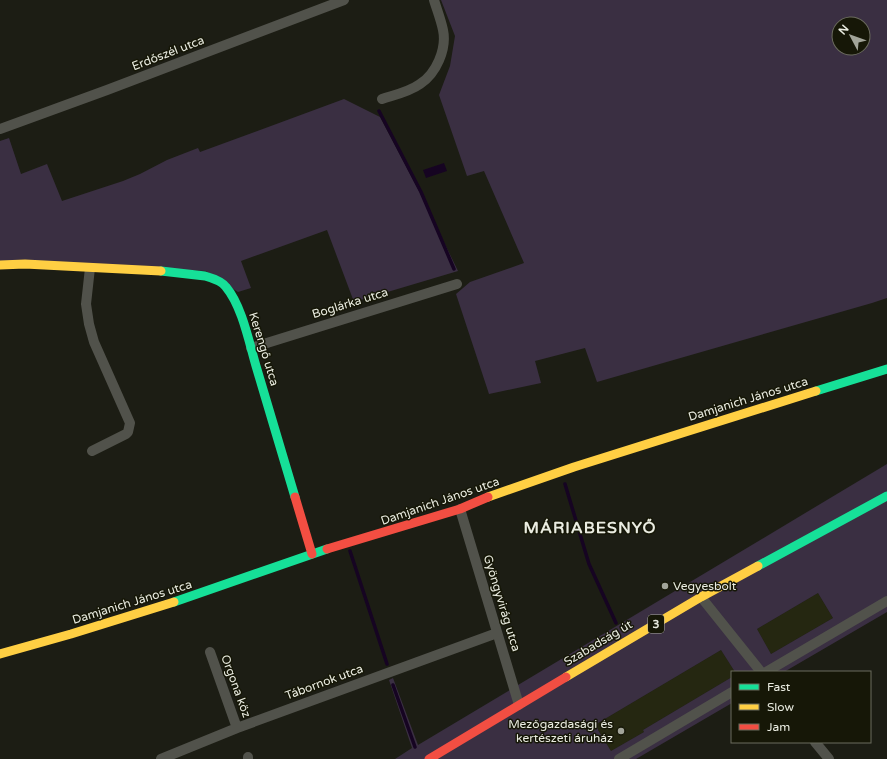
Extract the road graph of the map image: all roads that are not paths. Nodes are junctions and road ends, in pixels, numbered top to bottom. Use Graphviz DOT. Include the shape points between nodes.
graph roads {
  1 [pos="344,0"];
  2 [pos="434,0"];
  3 [pos="382,99"];
  4 [pos="0,129"];
  5 [pos="0,265"];
  6 [pos="90,268"];
  7 [pos="457,284"];
  8 [pos="251,348"];
  9 [pos="887,369"];
  10 [pos="92,451"];
  11 [pos="887,496"];
  12 [pos="460,509"];
  13 [pos="312,554"];
  14 [pos="701,597"];
  15 [pos="887,601"];
  16 [pos="497,633"];
  17 [pos="210,652"];
  18 [pos="0,654"];
  19 [pos="760,671"];
  20 [pos="768,671"];
  21 [pos="731,693"];
  22 [pos="519,705"];
  23 [pos="237,728"];
  24 [pos="816,743"];
  25 [pos="161,759"];
  26 [pos="429,759"];
  27 [pos="619,759"];
  28 [pos="829,759"];
  1 -- 4 [label="street, Erdőszél utca"];
  2 -- 3 [label="street" via="444,31 438,63 419,85"];
  5 -- 6 [label="street, Kerengő utca"];
  6 -- 8 [label="street, Kerengő utca" via="174,272 205,276 218,281 228,289 234,300"];
  6 -- 10 [label="street" via="86,304 89,324 94,342 130,422 126,434"];
  7 -- 8 [label="street, Boglárka utca"];
  8 -- 13 [label="street, Kerengő utca"];
  9 -- 12 [label="street, Damjanich János utca" via="588,462"];
  11 -- 14 [label="street, Szabadság út / 3"];
  12 -- 13 [label="street, Damjanich János utca"];
  12 -- 16 [label="street, Gyöngyvirág utca"];
  13 -- 18 [label="street, Damjanich János utca" via="190,597"];
  14 -- 19 [label="street"];
  14 -- 22 [label="street, Szabadság út / 3"];
  15 -- 20 [label="street"];
  16 -- 22 [label="street, Gyöngyvirág utca"];
  16 -- 23 [label="street, Tábornok utca"];
  17 -- 23 [label="street, Orgona köz"];
  21 -- 27 [label="street"];
  22 -- 26 [label="street, Szabadság út / 3"];
  23 -- 25 [label="street, Tábornok utca"];
  24 -- 28 [label="street"];
}
